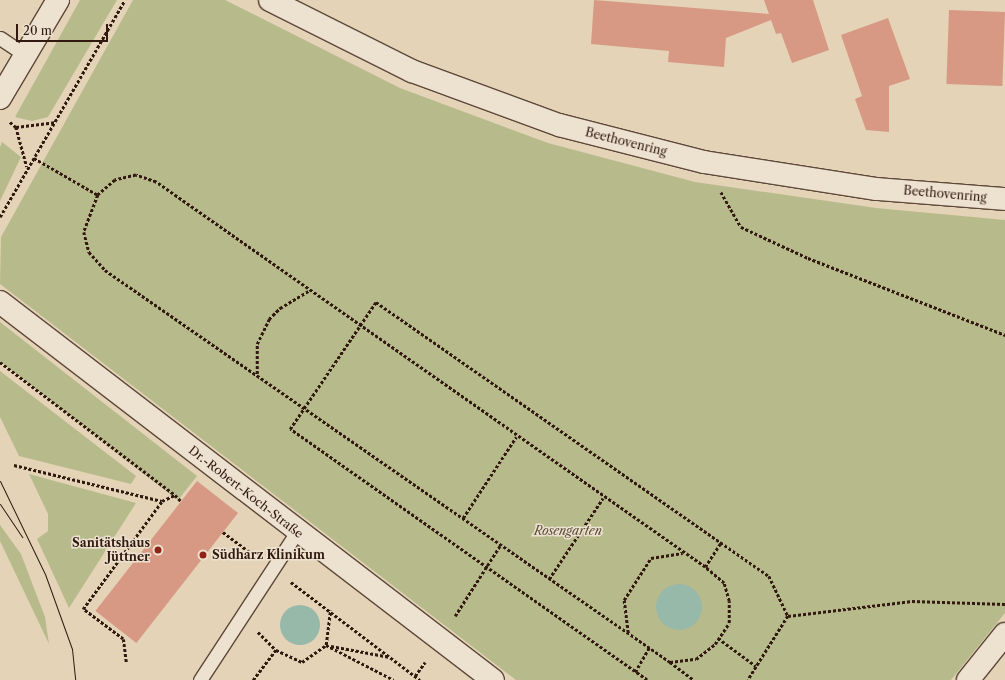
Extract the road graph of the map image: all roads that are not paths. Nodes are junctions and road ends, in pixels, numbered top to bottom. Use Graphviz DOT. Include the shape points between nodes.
graph roads {
  1 [pos="58,0"];
  2 [pos="270,0"];
  3 [pos="0,38"];
  4 [pos="24,54"];
  5 [pos="0,98"];
  6 [pos="1005,199"];
  7 [pos="0,302"];
  8 [pos="297,532"];
  9 [pos="1005,634"];
  10 [pos="200,680"];
  11 [pos="493,680"];
  12 [pos="968,680"];
  1 -- 4 [label="street"];
  2 -- 6 [label="street, Beethovenring" via="412,72 559,125 704,162 877,189"];
  3 -- 4 [label="lane"];
  4 -- 5 [label="street"];
  7 -- 8 [label="street, Dr.-Robert-Koch-Straße"];
  8 -- 10 [label="lane"];
  8 -- 11 [label="street, Dr.-Robert-Koch-Straße"];
  9 -- 12 [label="street"];
}
